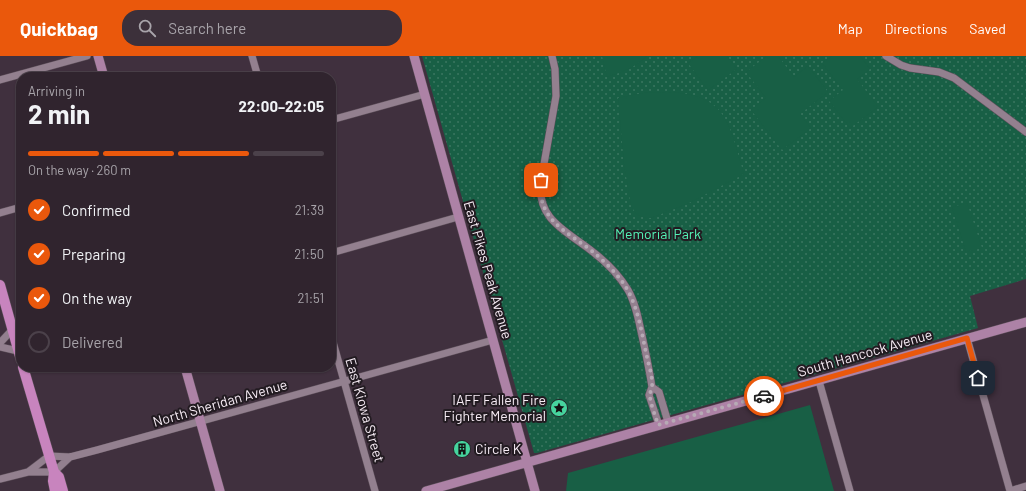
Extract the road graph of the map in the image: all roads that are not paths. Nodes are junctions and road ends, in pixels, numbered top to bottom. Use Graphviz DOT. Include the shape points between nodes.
graph roads {
  1 [pos="87,56"];
  2 [pos="98,56"];
  3 [pos="252,56"];
  4 [pos="414,56"];
  5 [pos="552,56"];
  6 [pos="886,56"];
  7 [pos="29,72"];
  8 [pos="103,72"];
  9 [pos="257,72"];
  10 [pos="16,76"];
  11 [pos="0,80"];
  12 [pos="425,94"];
  13 [pos="336,119"];
  14 [pos="1026,132"];
  15 [pos="16,208"];
  16 [pos="0,213"];
  17 [pos="458,217"];
  18 [pos="336,252"];
  19 [pos="0,286"];
  20 [pos="1026,322"];
  21 [pos="16,328"];
  22 [pos="16,332"];
  23 [pos="967,338"];
  24 [pos="493,340"];
  25 [pos="0,343"];
  26 [pos="0,347"];
  27 [pos="16,352"];
  28 [pos="336,353"];
  29 [pos="24,372"];
  30 [pos="186,372"];
  31 [pos="819,381"];
  32 [pos="344,382"];
  33 [pos="652,387"];
  34 [pos="200,422"];
  35 [pos="668,422"];
  36 [pos="658,425"];
  37 [pos="49,456"];
  38 [pos="70,457"];
  39 [pos="528,463"];
  40 [pos="28,472"];
  41 [pos="54,472"];
  42 [pos="0,479"];
  43 [pos="1026,486"];
  44 [pos="55,491"];
  45 [pos="63,491"];
  46 [pos="220,491"];
  47 [pos="375,491"];
  48 [pos="426,491"];
  49 [pos="535,491"];
  50 [pos="850,491"];
  51 [pos="1010,491"];
  1 -- 7 [label="street"];
  2 -- 8 [label="main road"];
  3 -- 9 [label="street"];
  4 -- 12 [label="main road, East Pikes Peak Avenue"];
  5 -- 33 [label="street" via="556,96 540,188 544,209 553,222 602,260 629,291 637,313"];
  6 -- 14 [label="street" via="910,68 939,72 961,83"];
  10 -- 11 [label="street"];
  12 -- 13 [label="street"];
  12 -- 17 [label="main road, East Pikes Peak Avenue"];
  15 -- 16 [label="street"];
  17 -- 18 [label="street"];
  17 -- 24 [label="main road, East Pikes Peak Avenue"];
  19 -- 21 [label="main road"];
  20 -- 23 [label="main road, South Hancock Avenue"];
  22 -- 25 [label="street"];
  23 -- 31 [label="main road, South Hancock Avenue"];
  23 -- 51 [label="street"];
  24 -- 32 [label="street, North Sheridan Avenue"];
  24 -- 39 [label="main road, East Pikes Peak Avenue"];
  26 -- 27 [label="street"];
  28 -- 32 [label="street, East Kiowa Street"];
  29 -- 37 [label="main road"];
  30 -- 34 [label="main road"];
  31 -- 35 [label="main road, South Hancock Avenue"];
  31 -- 50 [label="street"];
  32 -- 34 [label="street, North Sheridan Avenue"];
  32 -- 47 [label="street, East Kiowa Street"];
  33 -- 35 [label="street" via="659,392"];
  33 -- 36 [label="street" via="649,395"];
  34 -- 38 [label="street, North Sheridan Avenue"];
  34 -- 46 [label="main road"];
  35 -- 36 [label="main road, South Hancock Avenue"];
  36 -- 39 [label="main road, South Hancock Avenue"];
  37 -- 38 [label="street, North Sheridan Avenue"];
  37 -- 40 [label="street"];
  37 -- 41 [label="main road"];
  38 -- 41 [label="street, North Sheridan Avenue"];
  39 -- 48 [label="main road, South Hancock Avenue"];
  39 -- 49 [label="main road, East Pikes Peak Avenue"];
  40 -- 41 [label="street"];
  40 -- 42 [label="street"];
  41 -- 44 [label="main road" via="52,481"];
  41 -- 45 [label="main road"];
  43 -- 51 [label="street"];
}
